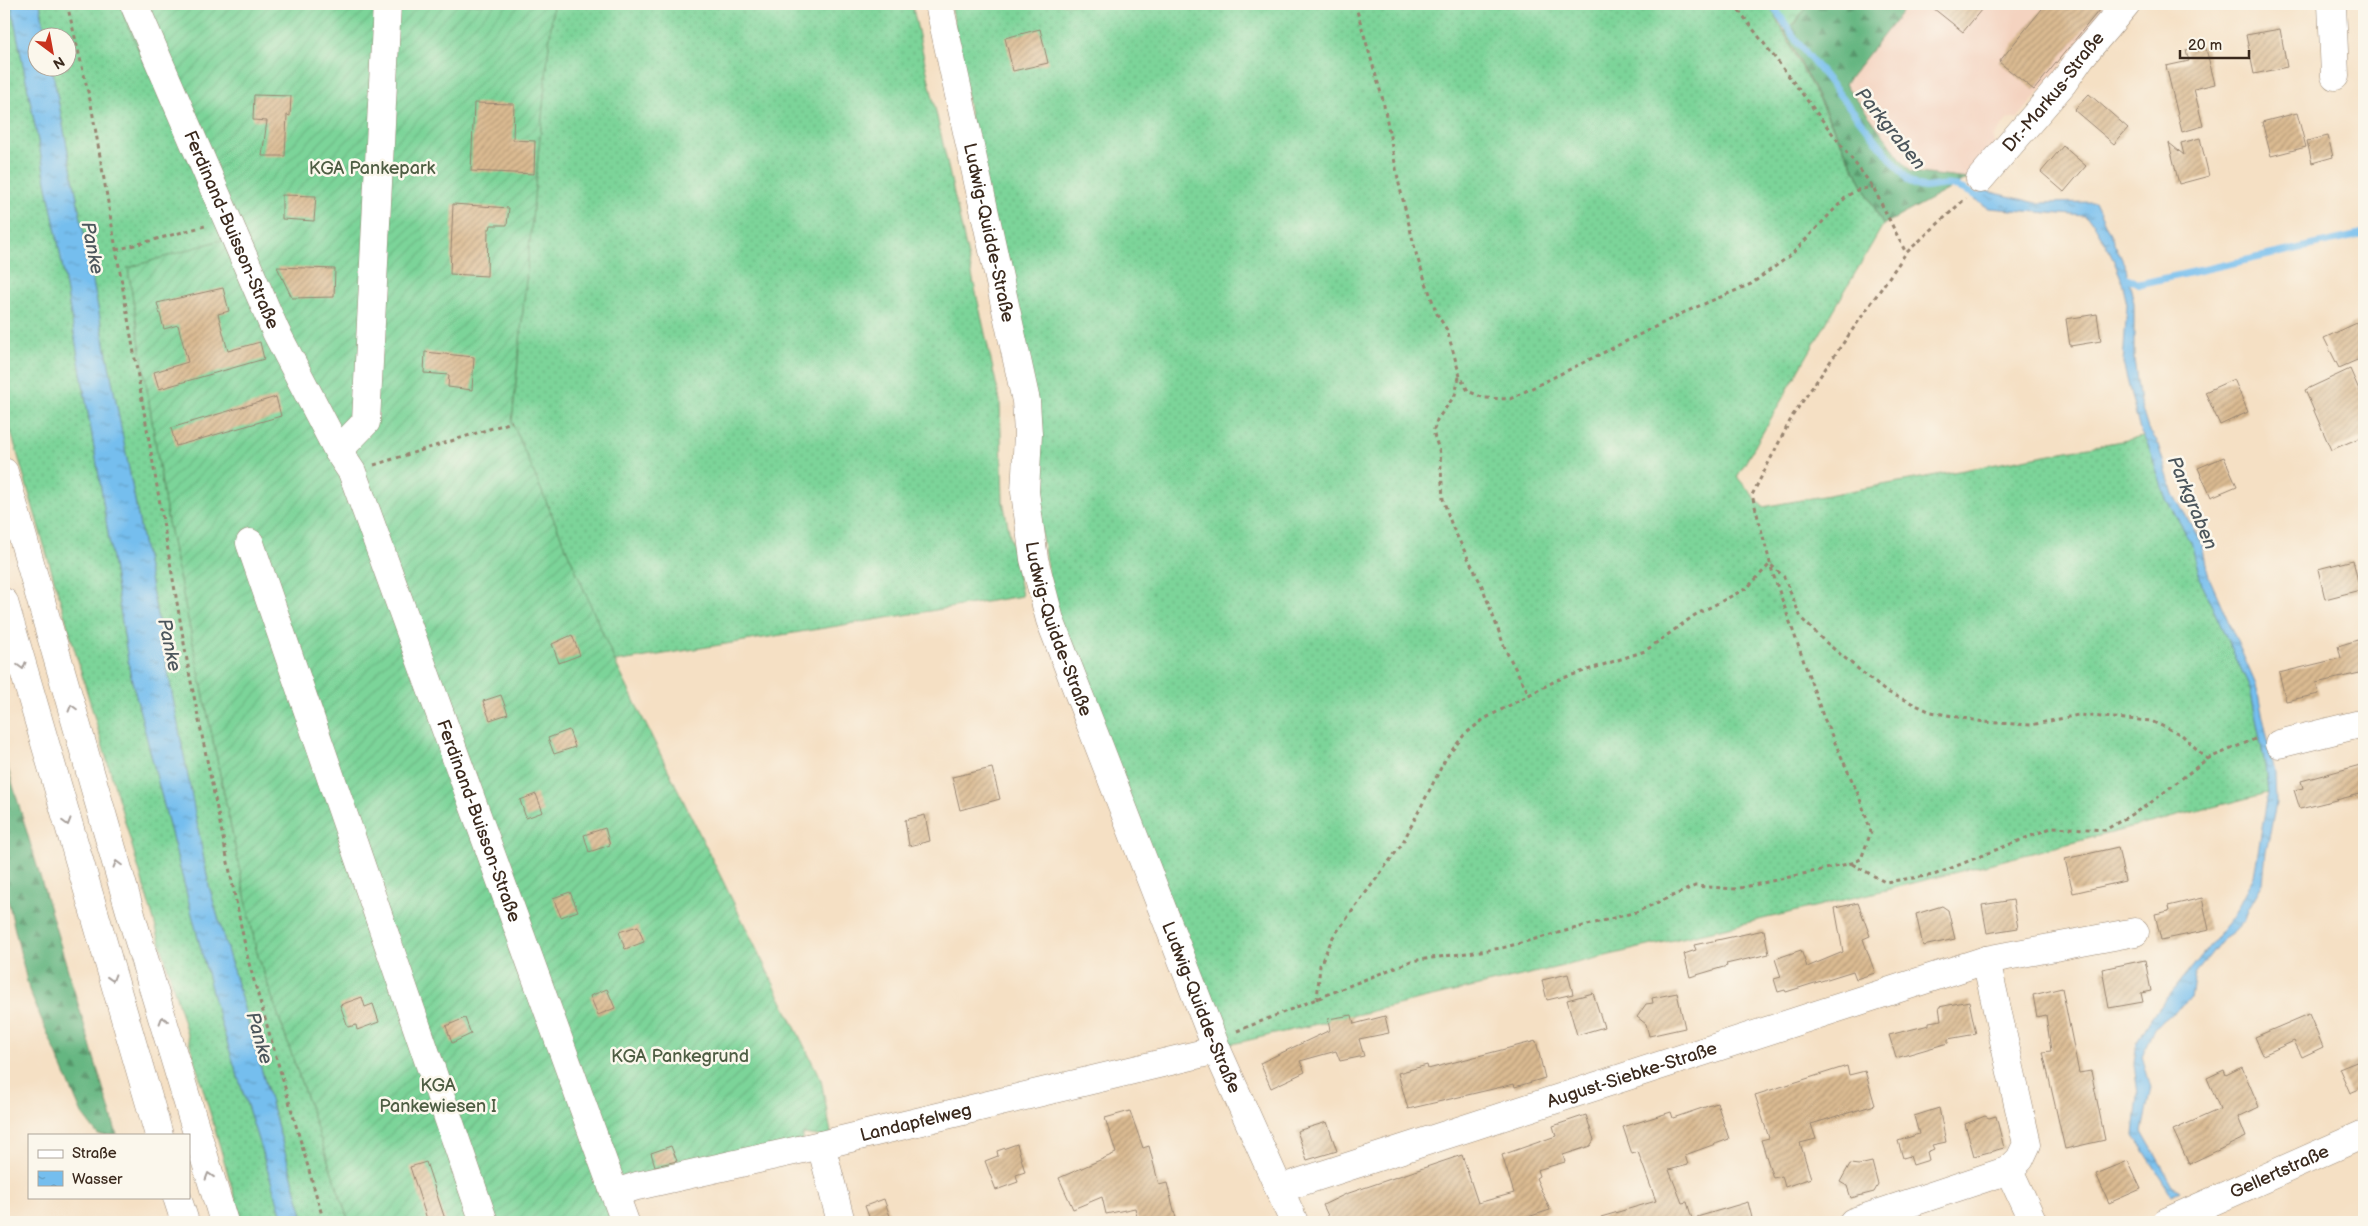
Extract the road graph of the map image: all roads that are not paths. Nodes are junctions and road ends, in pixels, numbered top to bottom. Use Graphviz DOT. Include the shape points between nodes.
graph roads {
  1 [pos="134,4"];
  2 [pos="387,4"];
  3 [pos="938,4"];
  4 [pos="2126,4"];
  5 [pos="2332,4"];
  6 [pos="2336,76"];
  7 [pos="1980,179"];
  8 [pos="345,461"];
  9 [pos="4,472"];
  10 [pos="250,543"];
  11 [pos="4,602"];
  12 [pos="2364,723"];
  13 [pos="2279,744"];
  14 [pos="2134,932"];
  15 [pos="1986,960"];
  16 [pos="1214,1045"];
  17 [pos="159,1134"];
  18 [pos="2364,1134"];
  19 [pos="821,1145"];
  20 [pos="2009,1170"];
  21 [pos="1279,1189"];
  22 [pos="615,1193"];
  23 [pos="177,1198"];
  24 [pos="185,1222"];
  25 [pos="224,1222"];
  26 [pos="484,1222"];
  27 [pos="625,1222"];
  28 [pos="842,1222"];
  29 [pos="1294,1222"];
  30 [pos="1853,1222"];
  31 [pos="2033,1222"];
  32 [pos="2166,1222"];
  1 -- 8 [label="main road, Ferdinand-Buisson-Straße" via="276,332"];
  2 -- 8 [label="main road" via="366,422"];
  3 -- 16 [label="main road, Ludwig-Quidde-Straße" via="1026,401 1025,492 1034,559 1050,620"];
  4 -- 7 [label="main road, Dr.-Markus-Straße"];
  5 -- 6 [label="main road"];
  8 -- 22 [label="main road, Ferdinand-Buisson-Straße"];
  25 -- 9 [label="main road, one-way" via="134,925"];
  10 -- 26 [label="main road"];
  11 -- 17 [label="main road, one-way"];
  12 -- 13 [label="main road"];
  14 -- 15 [label="main road, August-Siebke-Straße"];
  15 -- 20 [label="main road" via="2027,1144 2020,1159"];
  15 -- 21 [label="main road, August-Siebke-Straße"];
  16 -- 19 [label="main road, Landapfelweg"];
  16 -- 21 [label="main road, Ludwig-Quidde-Straße"];
  18 -- 32 [label="main road, Gellertstraße"];
  19 -- 22 [label="main road, Landapfelweg"];
  19 -- 28 [label="main road"];
  20 -- 30 [label="main road"];
  20 -- 31 [label="main road"];
  21 -- 29 [label="main road, Ludwig-Quidde-Straße"];
  22 -- 27 [label="main road, Ferdinand-Buisson-Straße"];
  23 -- 24 [label="main road"];
}
